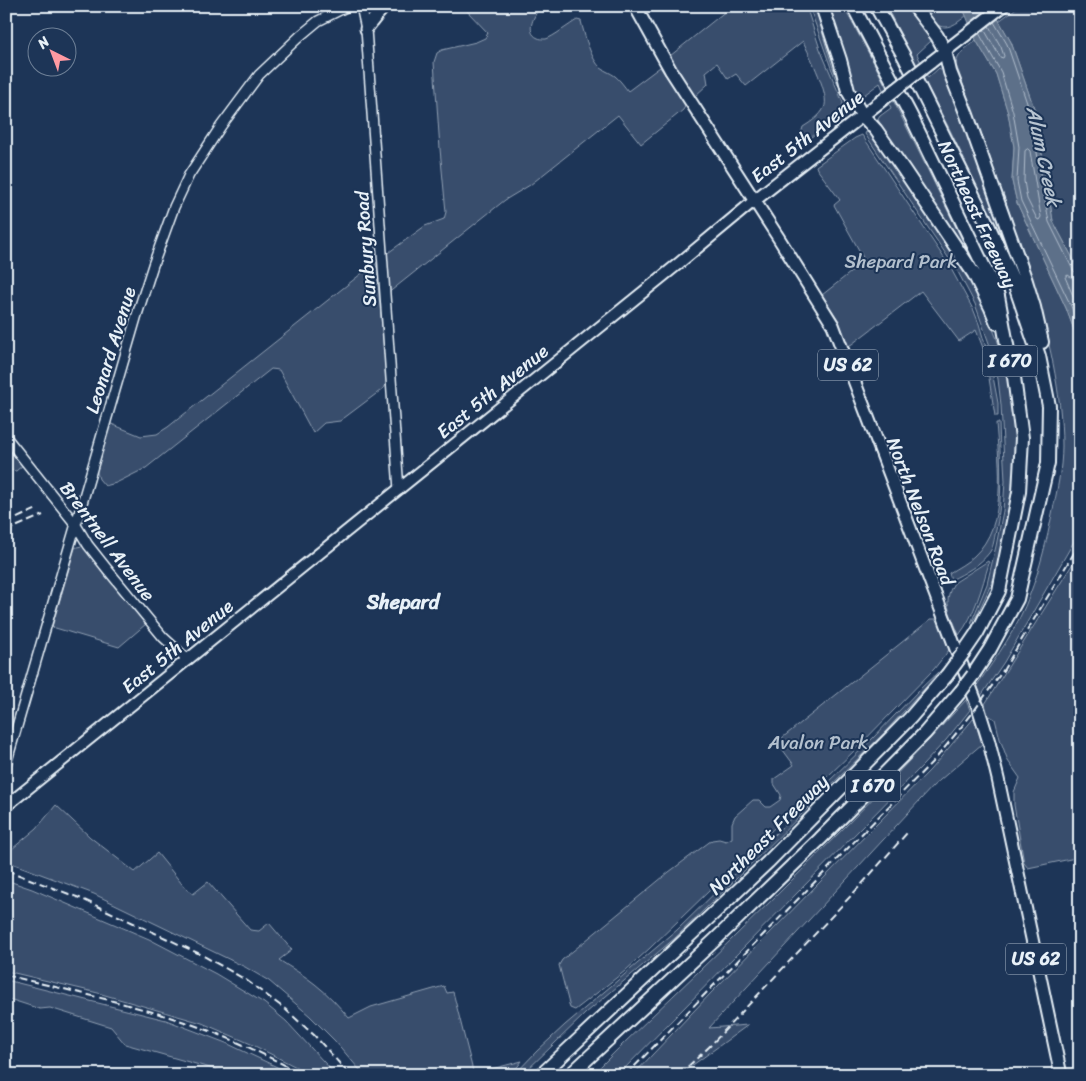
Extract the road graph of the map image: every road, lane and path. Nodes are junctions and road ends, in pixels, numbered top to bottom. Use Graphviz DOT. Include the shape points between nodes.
graph roads {
  1 [pos="348,6"];
  2 [pos="361,6"];
  3 [pos="385,6"];
  4 [pos="635,6"];
  5 [pos="822,6"];
  6 [pos="853,6"];
  7 [pos="876,6"];
  8 [pos="914,6"];
  9 [pos="1002,6"];
  10 [pos="366,29"];
  11 [pos="944,51"];
  12 [pos="862,115"];
  13 [pos="754,200"];
  14 [pos="1010,361"];
  15 [pos="1047,396"];
  16 [pos="6,437"];
  17 [pos="399,490"];
  18 [pos="76,525"];
  19 [pos="188,660"];
  20 [pos="6,764"];
  21 [pos="6,806"];
  22 [pos="621,1000"];
  23 [pos="601,1046"];
  24 [pos="534,1075"];
  25 [pos="540,1075"];
  26 [pos="570,1075"];
  27 [pos="582,1075"];
  28 [pos="1061,1075"];
  1 -- 18 [label="street, Leonard Avenue" via="318,21 259,75 189,175 153,265"];
  2 -- 10 [label="street, Sunbury Road"];
  3 -- 10 [label="main road"];
  4 -- 13 [label="main road, North Nelson Road" via="671,71"];
  5 -- 12 [label="highway" via="848,91"];
  6 -- 14 [label="highway, Northeast Freeway / I 670" via="911,116 998,296"];
  7 -- 15 [label="highway, Northeast Freeway / I 670" via="905,58 1013,280 1039,356"];
  8 -- 11 [label="highway"];
  9 -- 11 [label="main road, East 5th Avenue"];
  10 -- 17 [label="street, Sunbury Road"];
  11 -- 12 [label="main road, East 5th Avenue, bridge"];
  11 -- 15 [label="highway" via="1026,280 1044,352"];
  12 -- 13 [label="main road, East 5th Avenue"];
  12 -- 14 [label="highway" via="876,130 974,274 991,308"];
  13 -- 17 [label="main road, East 5th Avenue"];
  13 -- 28 [label="main road, North Nelson Road / US 62" via="833,325 978,707 994,761"];
  14 -- 22 [label="highway, Northeast Freeway / I 670, bridge" via="1022,438 1019,492 998,591 977,633 910,718 768,862"];
  15 -- 23 [label="highway, Northeast Freeway / I 670, bridge" via="1048,463 1017,599 973,675 913,745 820,839"];
  16 -- 18 [label="street, Brentnell Avenue"];
  17 -- 19 [label="main road, East 5th Avenue"];
  18 -- 19 [label="street, Brentnell Avenue" via="152,625"];
  18 -- 20 [label="street, Leonard Avenue"];
  19 -- 21 [label="main road, East 5th Avenue"];
  22 -- 24 [label="highway"];
  22 -- 25 [label="highway, Northeast Freeway / I 670"];
  23 -- 26 [label="highway, Northeast Freeway / I 670"];
  23 -- 27 [label="highway" via="595,1060"];
}
